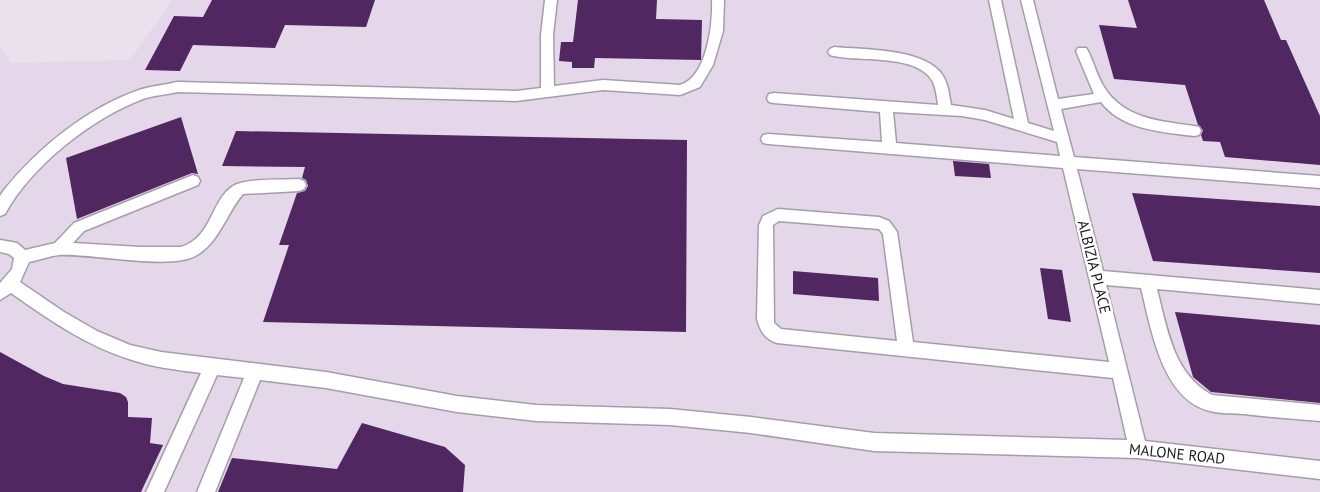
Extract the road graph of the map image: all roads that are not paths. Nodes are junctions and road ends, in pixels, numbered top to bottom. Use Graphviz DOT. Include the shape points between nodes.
graph roads {
  1 [pos="551,0"];
  2 [pos="718,0"];
  3 [pos="995,0"];
  4 [pos="1027,0"];
  5 [pos="1082,51"];
  6 [pos="834,52"];
  7 [pos="548,91"];
  8 [pos="1104,97"];
  9 [pos="774,98"];
  10 [pos="1054,105"];
  11 [pos="886,107"];
  12 [pos="945,110"];
  13 [pos="1022,126"];
  14 [pos="1194,131"];
  15 [pos="768,139"];
  16 [pos="1063,139"];
  17 [pos="889,148"];
  18 [pos="1069,161"];
  19 [pos="193,181"];
  20 [pos="1320,182"];
  21 [pos="298,185"];
  22 [pos="1,206"];
  23 [pos="0,246"];
  24 [pos="59,249"];
  25 [pos="21,257"];
  26 [pos="1097,277"];
  27 [pos="1147,282"];
  28 [pos="5,289"];
  29 [pos="1320,297"];
  30 [pos="906,348"];
  31 [pos="213,366"];
  32 [pos="256,371"];
  33 [pos="1120,371"];
  34 [pos="1320,413"];
  35 [pos="1138,449"];
  36 [pos="1320,470"];
  37 [pos="155,492"];
  38 [pos="206,492"];
  1 -- 7 [label="lane" via="547,35"];
  2 -- 7 [label="lane" via="720,13 710,55 702,75 691,87 680,90 603,85"];
  3 -- 13 [label="lane"];
  4 -- 10 [label="lane, ALBIZIA PLACE"];
  5 -- 8 [label="lane"];
  6 -- 12 [label="lane" via="921,63 936,76"];
  7 -- 22 [label="lane" via="516,96 177,87 143,94 119,104 71,134 33,167"];
  8 -- 10 [label="lane"];
  8 -- 14 [label="lane" via="1132,120"];
  9 -- 11 [label="lane"];
  10 -- 16 [label="lane, ALBIZIA PLACE"];
  11 -- 12 [label="lane"];
  11 -- 17 [label="lane"];
  12 -- 13 [label="lane" via="985,114"];
  13 -- 16 [label="lane"];
  15 -- 17 [label="lane"];
  16 -- 18 [label="lane, ALBIZIA PLACE"];
  17 -- 18 [label="lane"];
  18 -- 20 [label="lane"];
  18 -- 26 [label="lane, ALBIZIA PLACE"];
  19 -- 24 [label="lane" via="79,227"];
  21 -- 24 [label="lane" via="238,190 228,200 209,236 181,254"];
  23 -- 25 [label="lane" via="16,250"];
  24 -- 25 [label="lane"];
  25 -- 28 [label="lane" via="18,275"];
  26 -- 27 [label="lane"];
  26 -- 33 [label="lane, ALBIZIA PLACE"];
  27 -- 29 [label="lane"];
  27 -- 34 [label="lane" via="1170,362 1178,378 1194,396 1210,404"];
  28 -- 31 [label="lane, MALONE ROAD" via="91,336 129,352 161,360"];
  30 -- 30 [label="lane" via="777,336 772,332 765,319 768,220 778,214 879,223 887,228"];
  30 -- 33 [label="lane"];
  31 -- 32 [label="lane, MALONE ROAD"];
  31 -- 37 [label="lane"];
  32 -- 35 [label="lane, MALONE ROAD" via="457,404 536,413 670,417 874,442"];
  32 -- 38 [label="lane"];
  33 -- 35 [label="lane, ALBIZIA PLACE"];
  35 -- 36 [label="lane, MALONE ROAD"];
}
